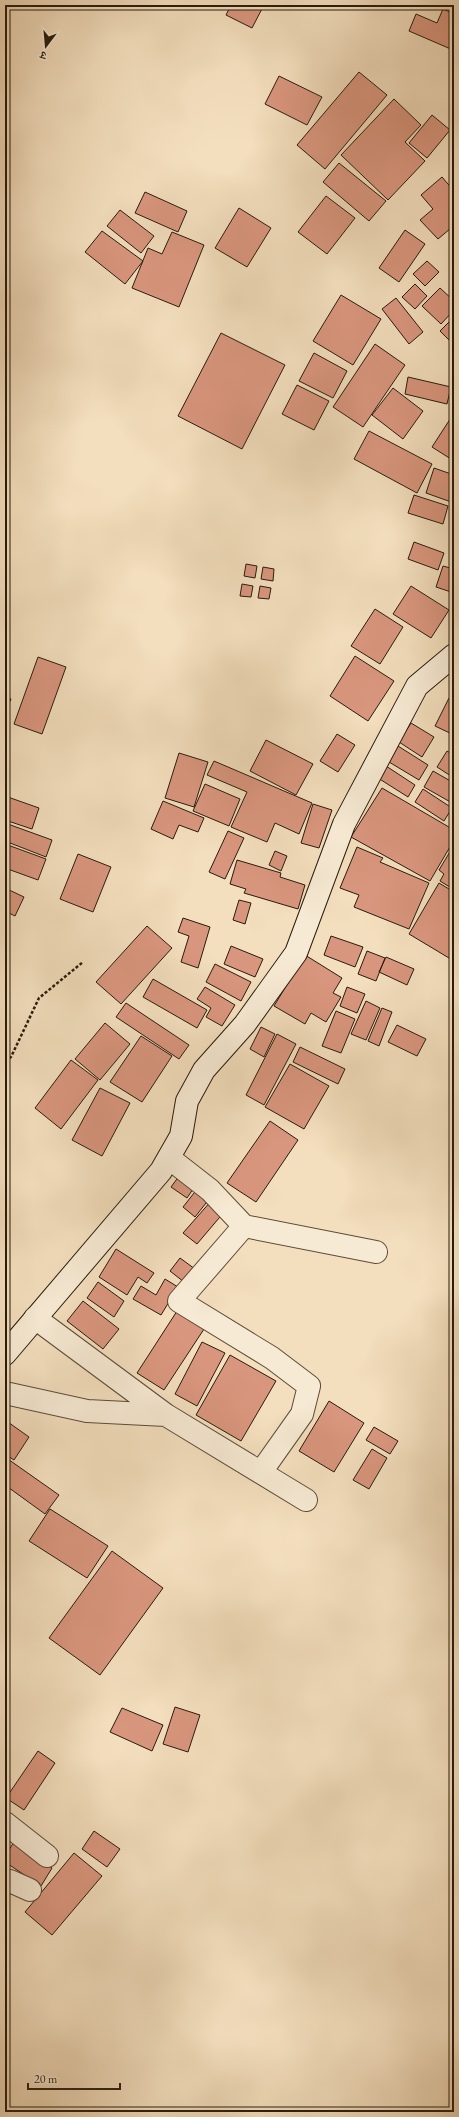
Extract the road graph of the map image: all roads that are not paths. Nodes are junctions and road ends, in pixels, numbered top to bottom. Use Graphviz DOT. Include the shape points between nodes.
graph roads {
  1 [pos="454,655"];
  2 [pos="169,1158"];
  3 [pos="244,1226"];
  4 [pos="376,1252"];
  5 [pos="35,1318"];
  6 [pos="5,1354"];
  7 [pos="5,1393"];
  8 [pos="166,1415"];
  9 [pos="261,1472"];
  10 [pos="306,1500"];
  11 [pos="5,1823"];
  12 [pos="47,1856"];
  13 [pos="5,1882"];
  14 [pos="30,1890"];
  1 -- 2 [label="street" via="417,686 344,824 296,953 245,1024 204,1070 187,1101 181,1136"];
  2 -- 3 [label="street" via="210,1190"];
  2 -- 5 [label="street" via="161,1172"];
  3 -- 4 [label="street"];
  3 -- 9 [label="street" via="179,1301 272,1358 309,1386 302,1414"];
  5 -- 6 [label="street"];
  5 -- 8 [label="street"];
  7 -- 8 [label="street" via="88,1411"];
  8 -- 9 [label="street"];
  9 -- 10 [label="street"];
  11 -- 12 [label="street"];
  13 -- 14 [label="street"];
}
